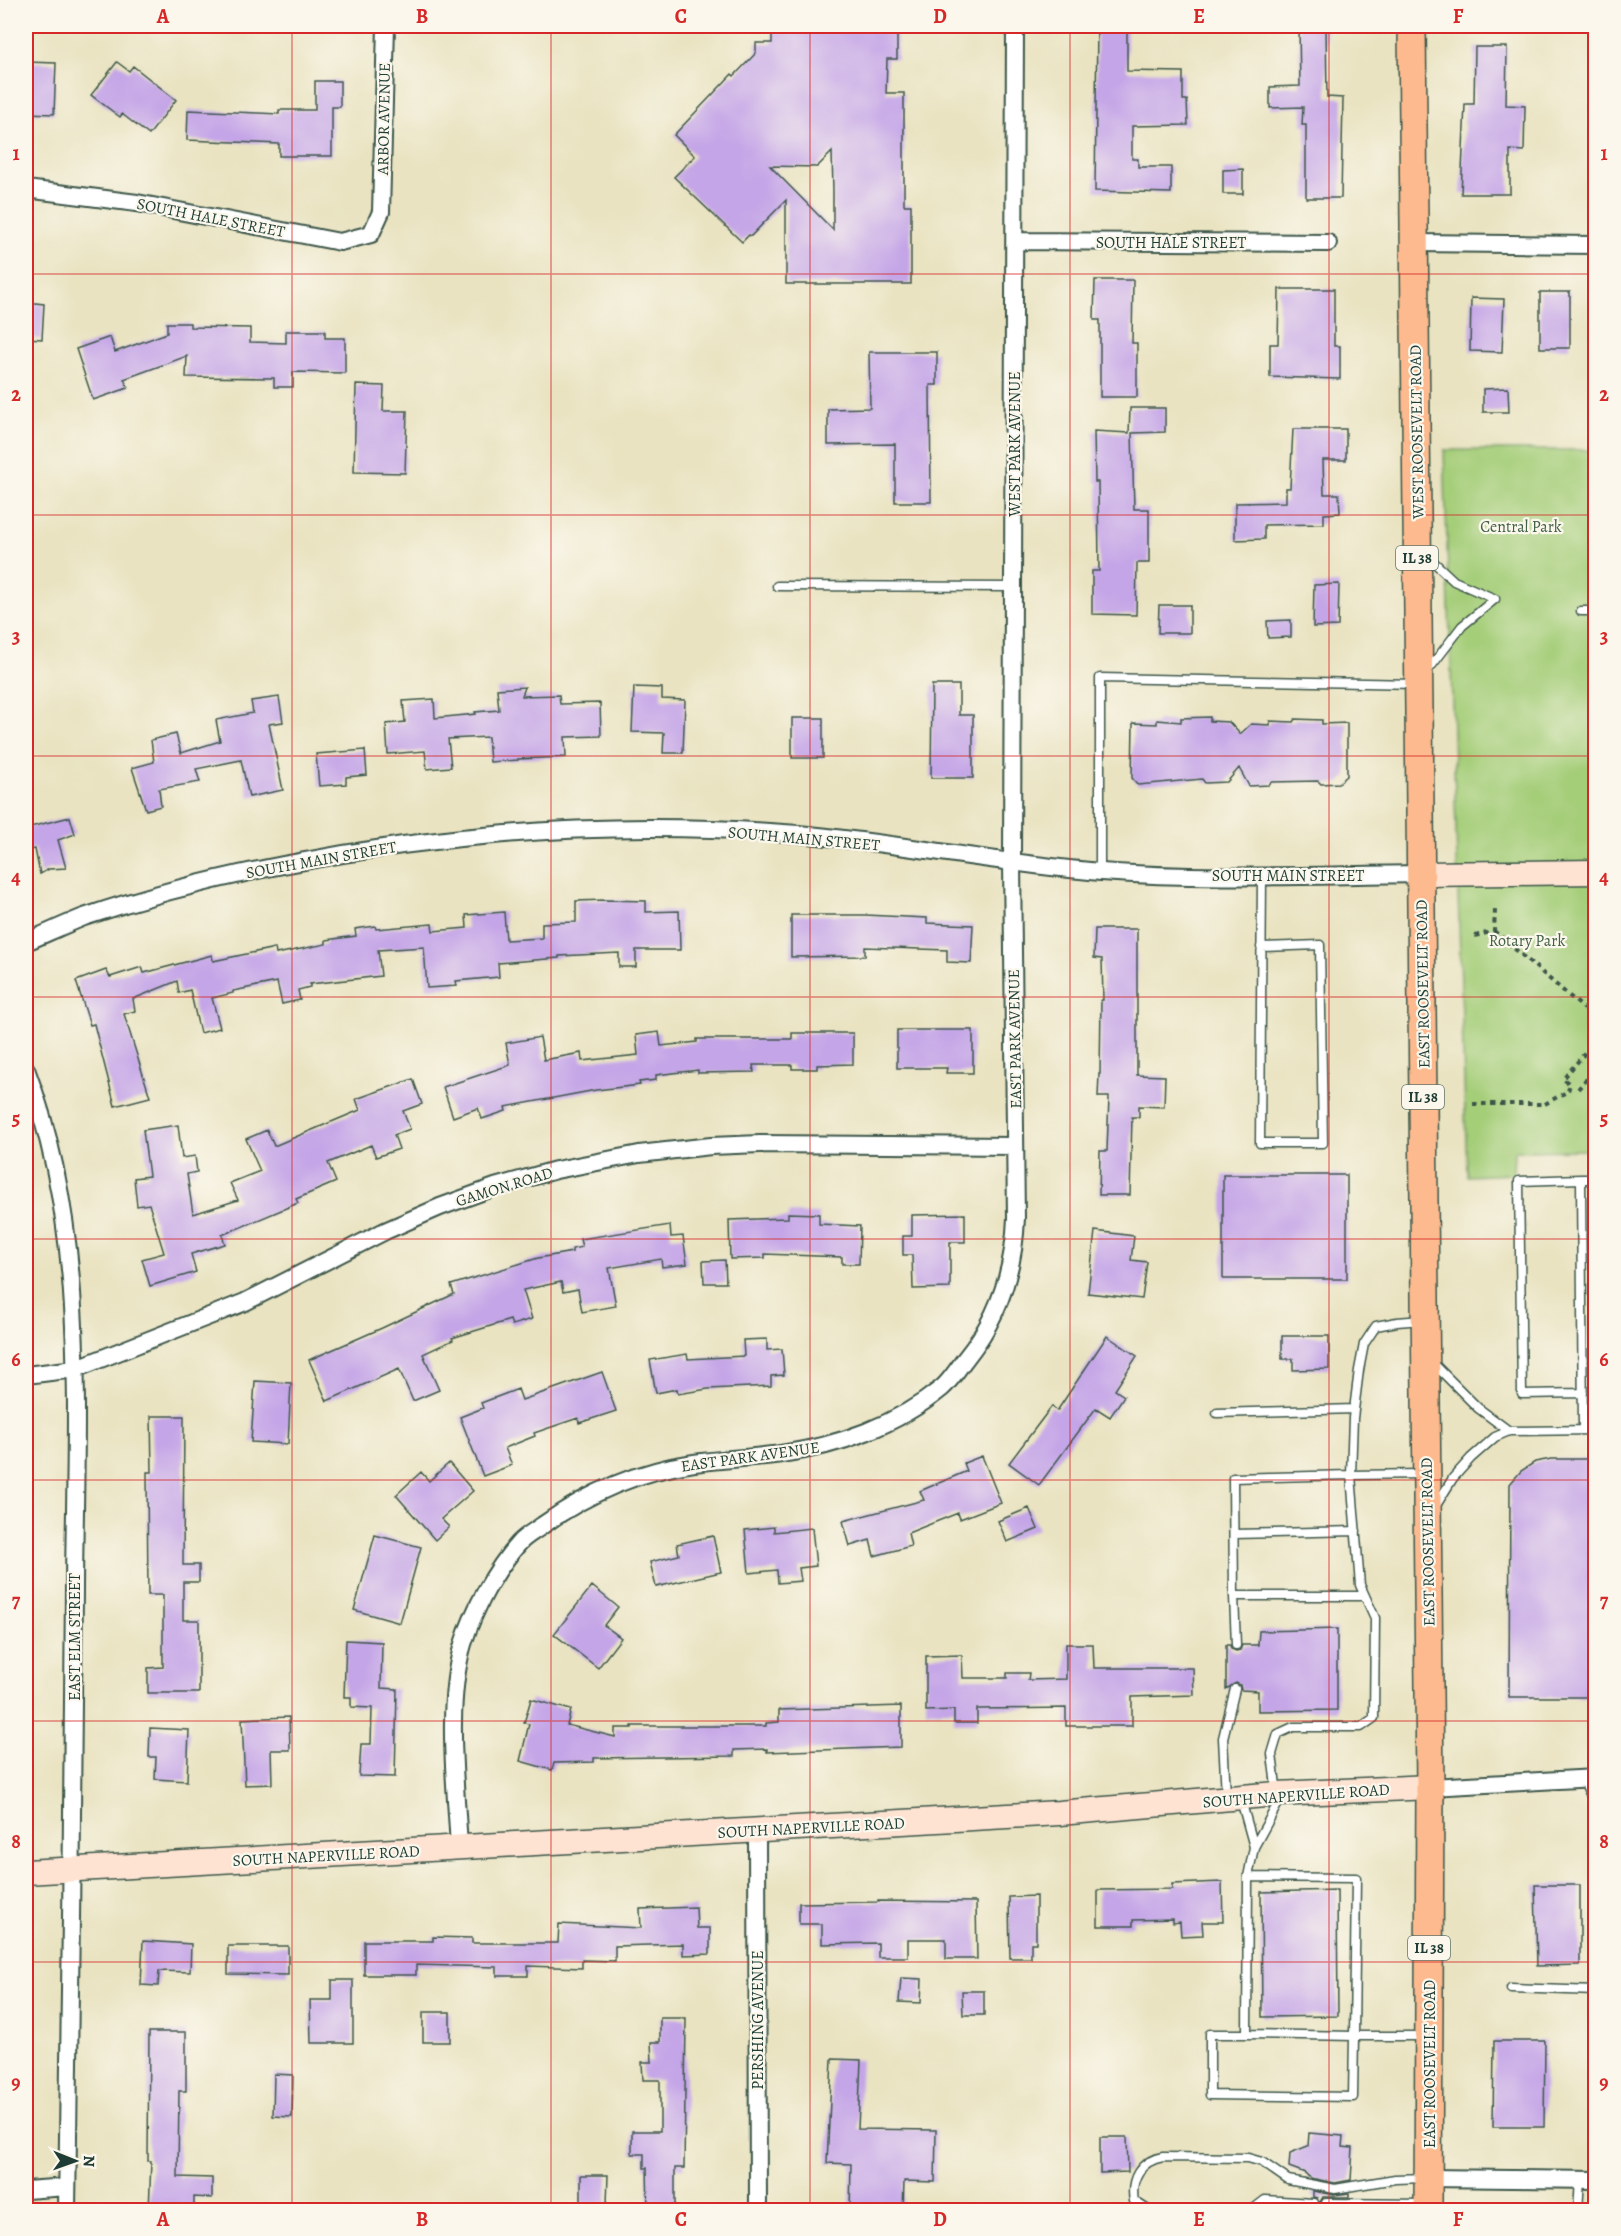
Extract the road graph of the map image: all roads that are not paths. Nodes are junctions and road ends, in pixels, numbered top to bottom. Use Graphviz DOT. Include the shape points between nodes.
graph roads {
  1 [pos="386,26"];
  2 [pos="1015,26"];
  3 [pos="1412,26"];
  4 [pos="26,189"];
  5 [pos="381,212"];
  6 [pos="1015,241"];
  7 [pos="1328,243"];
  8 [pos="1414,243"];
  9 [pos="1596,245"];
  10 [pos="1417,544"];
  11 [pos="777,586"];
  12 [pos="1013,587"];
  13 [pos="1581,611"];
  14 [pos="1596,611"];
  15 [pos="1419,684"];
  16 [pos="1011,862"];
  17 [pos="1100,872"];
  18 [pos="1596,872"];
  19 [pos="1420,874"];
  20 [pos="1262,876"];
  21 [pos="26,942"];
  22 [pos="1261,946"];
  23 [pos="26,1068"];
  24 [pos="1015,1146"];
  25 [pos="1581,1179"];
  26 [pos="1596,1179"];
  27 [pos="1425,1320"];
  28 [pos="1425,1355"];
  29 [pos="75,1369"];
  30 [pos="26,1376"];
  31 [pos="1583,1393"];
  32 [pos="1354,1409"];
  33 [pos="1217,1413"];
  34 [pos="1583,1430"];
  35 [pos="1596,1430"];
  36 [pos="1509,1431"];
  37 [pos="1426,1474"];
  38 [pos="1351,1475"];
  39 [pos="1427,1520"];
  40 [pos="1356,1531"];
  41 [pos="1234,1534"];
  42 [pos="1234,1596"];
  43 [pos="1365,1596"];
  44 [pos="1236,1645"];
  45 [pos="1235,1689"];
  46 [pos="1589,1778"];
  47 [pos="1430,1787"];
  48 [pos="1280,1795"];
  49 [pos="1233,1797"];
  50 [pos="1596,1806"];
  51 [pos="756,1829"];
  52 [pos="1254,1847"];
  53 [pos="459,1848"];
  54 [pos="73,1869"];
  55 [pos="26,1872"];
  56 [pos="1248,1877"];
  57 [pos="1511,1988"];
  58 [pos="1596,1990"];
  59 [pos="1247,2034"];
  60 [pos="1354,2036"];
  61 [pos="1429,2036"];
  62 [pos="1588,2180"];
  63 [pos="67,2187"];
  64 [pos="26,2190"];
  65 [pos="1428,2198"];
  66 [pos="1313,2203"];
  67 [pos="1326,2203"];
  68 [pos="67,2211"];
  69 [pos="758,2211"];
  70 [pos="1148,2211"];
  71 [pos="1252,2211"];
  72 [pos="1578,2211"];
  1 -- 5 [label="street, ARBOR AVENUE"];
  2 -- 6 [label="street, WEST PARK AVENUE"];
  3 -- 8 [label="main road, WEST ROOSEVELT ROAD / IL 38"];
  4 -- 5 [label="street, SOUTH HALE STREET" via="137,203 340,242 370,234"];
  6 -- 7 [label="street, SOUTH HALE STREET"];
  6 -- 12 [label="street, WEST PARK AVENUE"];
  8 -- 9 [label="street"];
  8 -- 10 [label="main road, WEST ROOSEVELT ROAD / IL 38"];
  10 -- 15 [label="main road, WEST ROOSEVELT ROAD / IL 38"];
  10 -- 15 [label="lane" via="1429,560 1455,581 1495,599 1462,626"];
  11 -- 12 [label="lane"];
  12 -- 16 [label="street, WEST PARK AVENUE"];
  13 -- 14 [label="lane"];
  15 -- 17 [label="lane" via="1100,678"];
  15 -- 19 [label="main road, WEST ROOSEVELT ROAD / IL 38"];
  16 -- 17 [label="street, SOUTH MAIN STREET"];
  16 -- 21 [label="street, SOUTH MAIN STREET" via="798,834 677,828 495,834 343,853 257,870 83,918"];
  16 -- 24 [label="street, EAST PARK AVENUE"];
  17 -- 20 [label="street, SOUTH MAIN STREET"];
  18 -- 19 [label="main road, SOUTH MAIN STREET"];
  19 -- 20 [label="street, SOUTH MAIN STREET"];
  19 -- 27 [label="main road, EAST ROOSEVELT ROAD / IL 38"];
  20 -- 22 [label="lane"];
  22 -- 22 [label="lane" via="1260,1143 1323,1143 1320,945"];
  23 -- 29 [label="street, EAST ELM STREET" via="43,1119 61,1197 72,1284"];
  24 -- 29 [label="street, GAMON ROAD" via="711,1146 639,1154 556,1170 440,1207 245,1302"];
  24 -- 53 [label="street, EAST PARK AVENUE" via="1016,1218 1011,1269 989,1324 943,1387 898,1417 831,1444 782,1454 693,1463 637,1476 566,1509 520,1542 487,1588 463,1645 457,1671 453,1720"];
  25 -- 26 [label="lane"];
  25 -- 31 [label="lane"];
  25 -- 31 [label="lane" via="1519,1181 1522,1394"];
  27 -- 28 [label="main road, EAST ROOSEVELT ROAD / IL 38"];
  27 -- 32 [label="lane" via="1376,1326 1364,1344"];
  28 -- 36 [label="lane" via="1478,1408"];
  28 -- 37 [label="main road, EAST ROOSEVELT ROAD / IL 38"];
  29 -- 30 [label="street, GAMON ROAD"];
  29 -- 54 [label="street, EAST ELM STREET"];
  31 -- 34 [label="lane"];
  32 -- 33 [label="lane"];
  32 -- 38 [label="lane"];
  34 -- 35 [label="lane"];
  34 -- 36 [label="lane"];
  36 -- 39 [label="lane" via="1495,1437 1471,1458 1453,1478"];
  37 -- 38 [label="lane"];
  37 -- 39 [label="main road, EAST ROOSEVELT ROAD / IL 38"];
  38 -- 40 [label="lane"];
  38 -- 41 [label="lane" via="1233,1478"];
  39 -- 47 [label="main road, EAST ROOSEVELT ROAD / IL 38"];
  40 -- 41 [label="lane"];
  40 -- 43 [label="lane" via="1360,1585"];
  41 -- 42 [label="lane"];
  42 -- 43 [label="lane"];
  42 -- 44 [label="lane"];
  43 -- 48 [label="lane" via="1375,1618 1374,1718 1361,1727 1293,1727 1278,1734 1272,1754"];
  45 -- 49 [label="lane" via="1223,1738"];
  46 -- 47 [label="street, SOUTH NAPERVILLE ROAD"];
  46 -- 50 [label="lane"];
  47 -- 48 [label="main road, SOUTH NAPERVILLE ROAD"];
  47 -- 61 [label="main road, EAST ROOSEVELT ROAD / IL 38"];
  48 -- 49 [label="main road, SOUTH NAPERVILLE ROAD"];
  48 -- 52 [label="lane"];
  49 -- 51 [label="main road, SOUTH NAPERVILLE ROAD" via="1086,1811"];
  49 -- 52 [label="lane"];
  51 -- 53 [label="main road, SOUTH NAPERVILLE ROAD"];
  51 -- 69 [label="street, PERSHING AVENUE"];
  52 -- 56 [label="lane"];
  53 -- 54 [label="main road, SOUTH NAPERVILLE ROAD"];
  54 -- 55 [label="main road, SOUTH NAPERVILLE ROAD"];
  54 -- 63 [label="street, EAST ELM STREET"];
  56 -- 59 [label="lane"];
  56 -- 60 [label="lane" via="1356,1878"];
  57 -- 58 [label="lane"];
  59 -- 60 [label="lane"];
  59 -- 60 [label="lane" via="1210,2034 1210,2095 1353,2097"];
  60 -- 61 [label="lane"];
  61 -- 65 [label="main road, EAST ROOSEVELT ROAD / IL 38"];
  62 -- 65 [label="street"];
  62 -- 72 [label="lane"];
  63 -- 64 [label="street"];
  63 -- 68 [label="street, EAST ELM STREET"];
  65 -- 67 [label="lane"];
  65 -- 70 [label="lane" via="1395,2179 1335,2188 1288,2180 1262,2162 1248,2158 1164,2157 1141,2167 1132,2188 1134,2201"];
  66 -- 71 [label="lane" via="1265,2200"];
}
